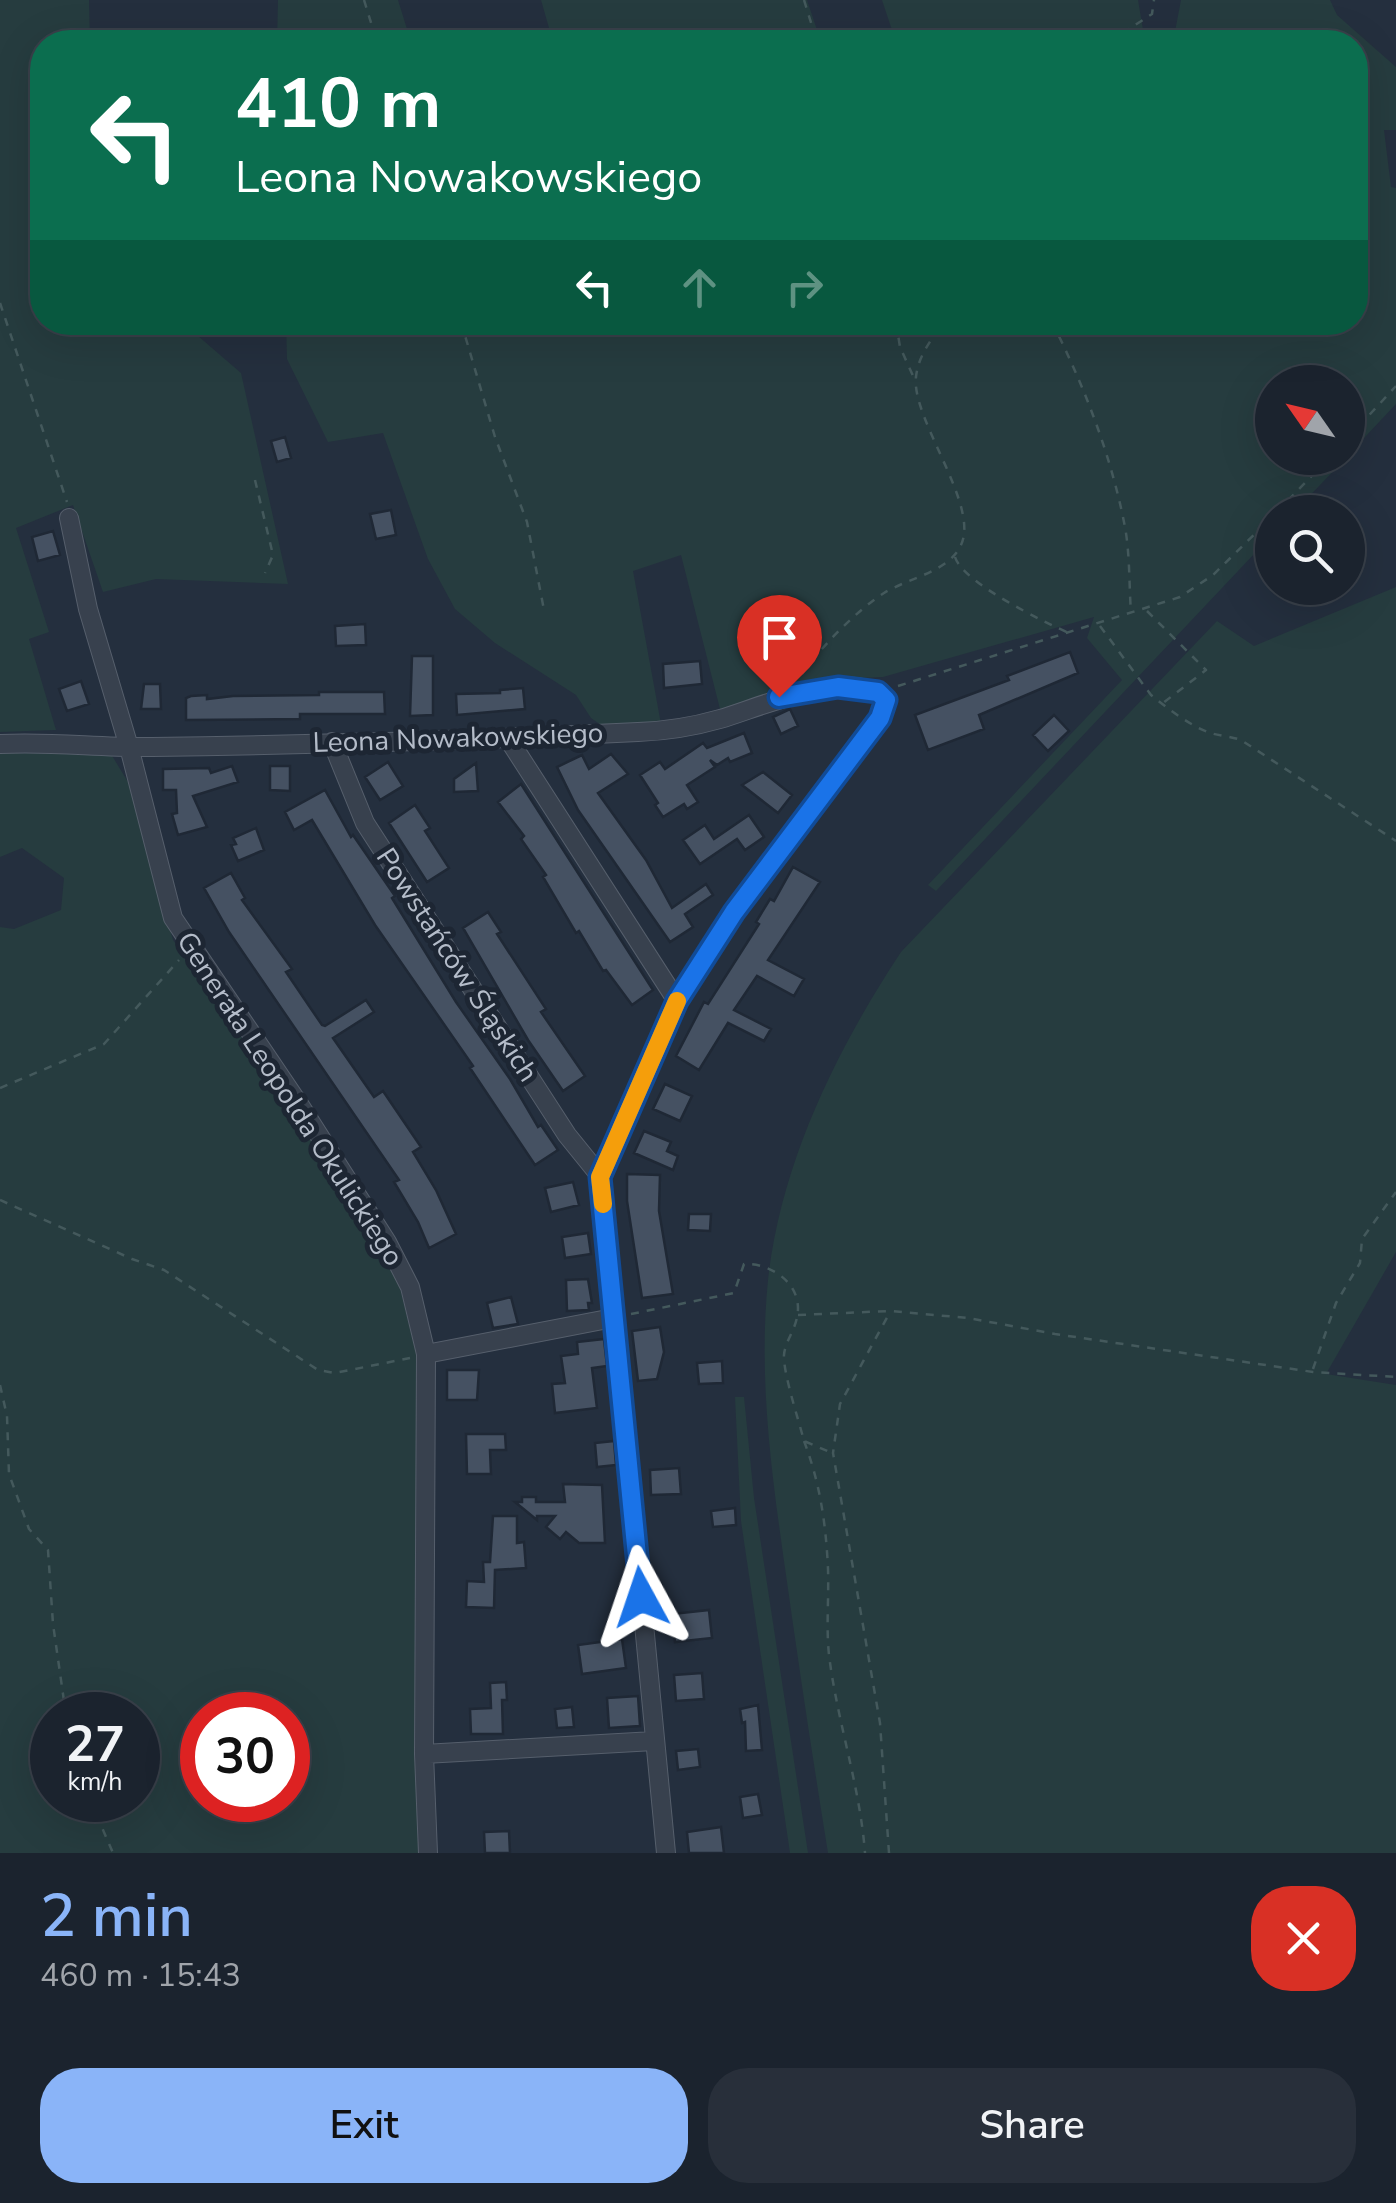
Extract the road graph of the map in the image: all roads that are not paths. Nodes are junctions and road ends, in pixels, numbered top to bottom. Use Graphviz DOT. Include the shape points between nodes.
graph roads {
  1 [pos="69,518"];
  2 [pos="510,740"];
  3 [pos="332,742"];
  4 [pos="0,744"];
  5 [pos="129,747"];
  6 [pos="677,1001"];
  7 [pos="600,1177"];
  8 [pos="613,1318"];
  9 [pos="426,1354"];
  10 [pos="654,1741"];
  11 [pos="424,1754"];
  12 [pos="428,1853"];
  13 [pos="666,1853"];
  1 -- 5 [label="street, Generała Leopolda Okulickiego"];
  2 -- 3 [label="street, Leona Nowakowskiego"];
  2 -- 6 [label="street"];
  2 -- 6 [label="street, Leona Nowakowskiego" via="678,730 838,687 878,692 886,700 880,718 734,912"];
  3 -- 5 [label="street, Leona Nowakowskiego"];
  3 -- 7 [label="street, Powstańców Śląskich" via="365,822"];
  4 -- 5 [label="street, Leona Nowakowskiego"];
  5 -- 9 [label="street, Generała Leopolda Okulickiego" via="174,918 387,1242 410,1287"];
  6 -- 7 [label="street"];
  7 -- 8 [label="street"];
  8 -- 9 [label="street"];
  8 -- 10 [label="street"];
  9 -- 11 [label="street, Generała Leopolda Okulickiego"];
  10 -- 11 [label="street"];
  10 -- 13 [label="street"];
  11 -- 12 [label="street, Generała Leopolda Okulickiego"];
}
